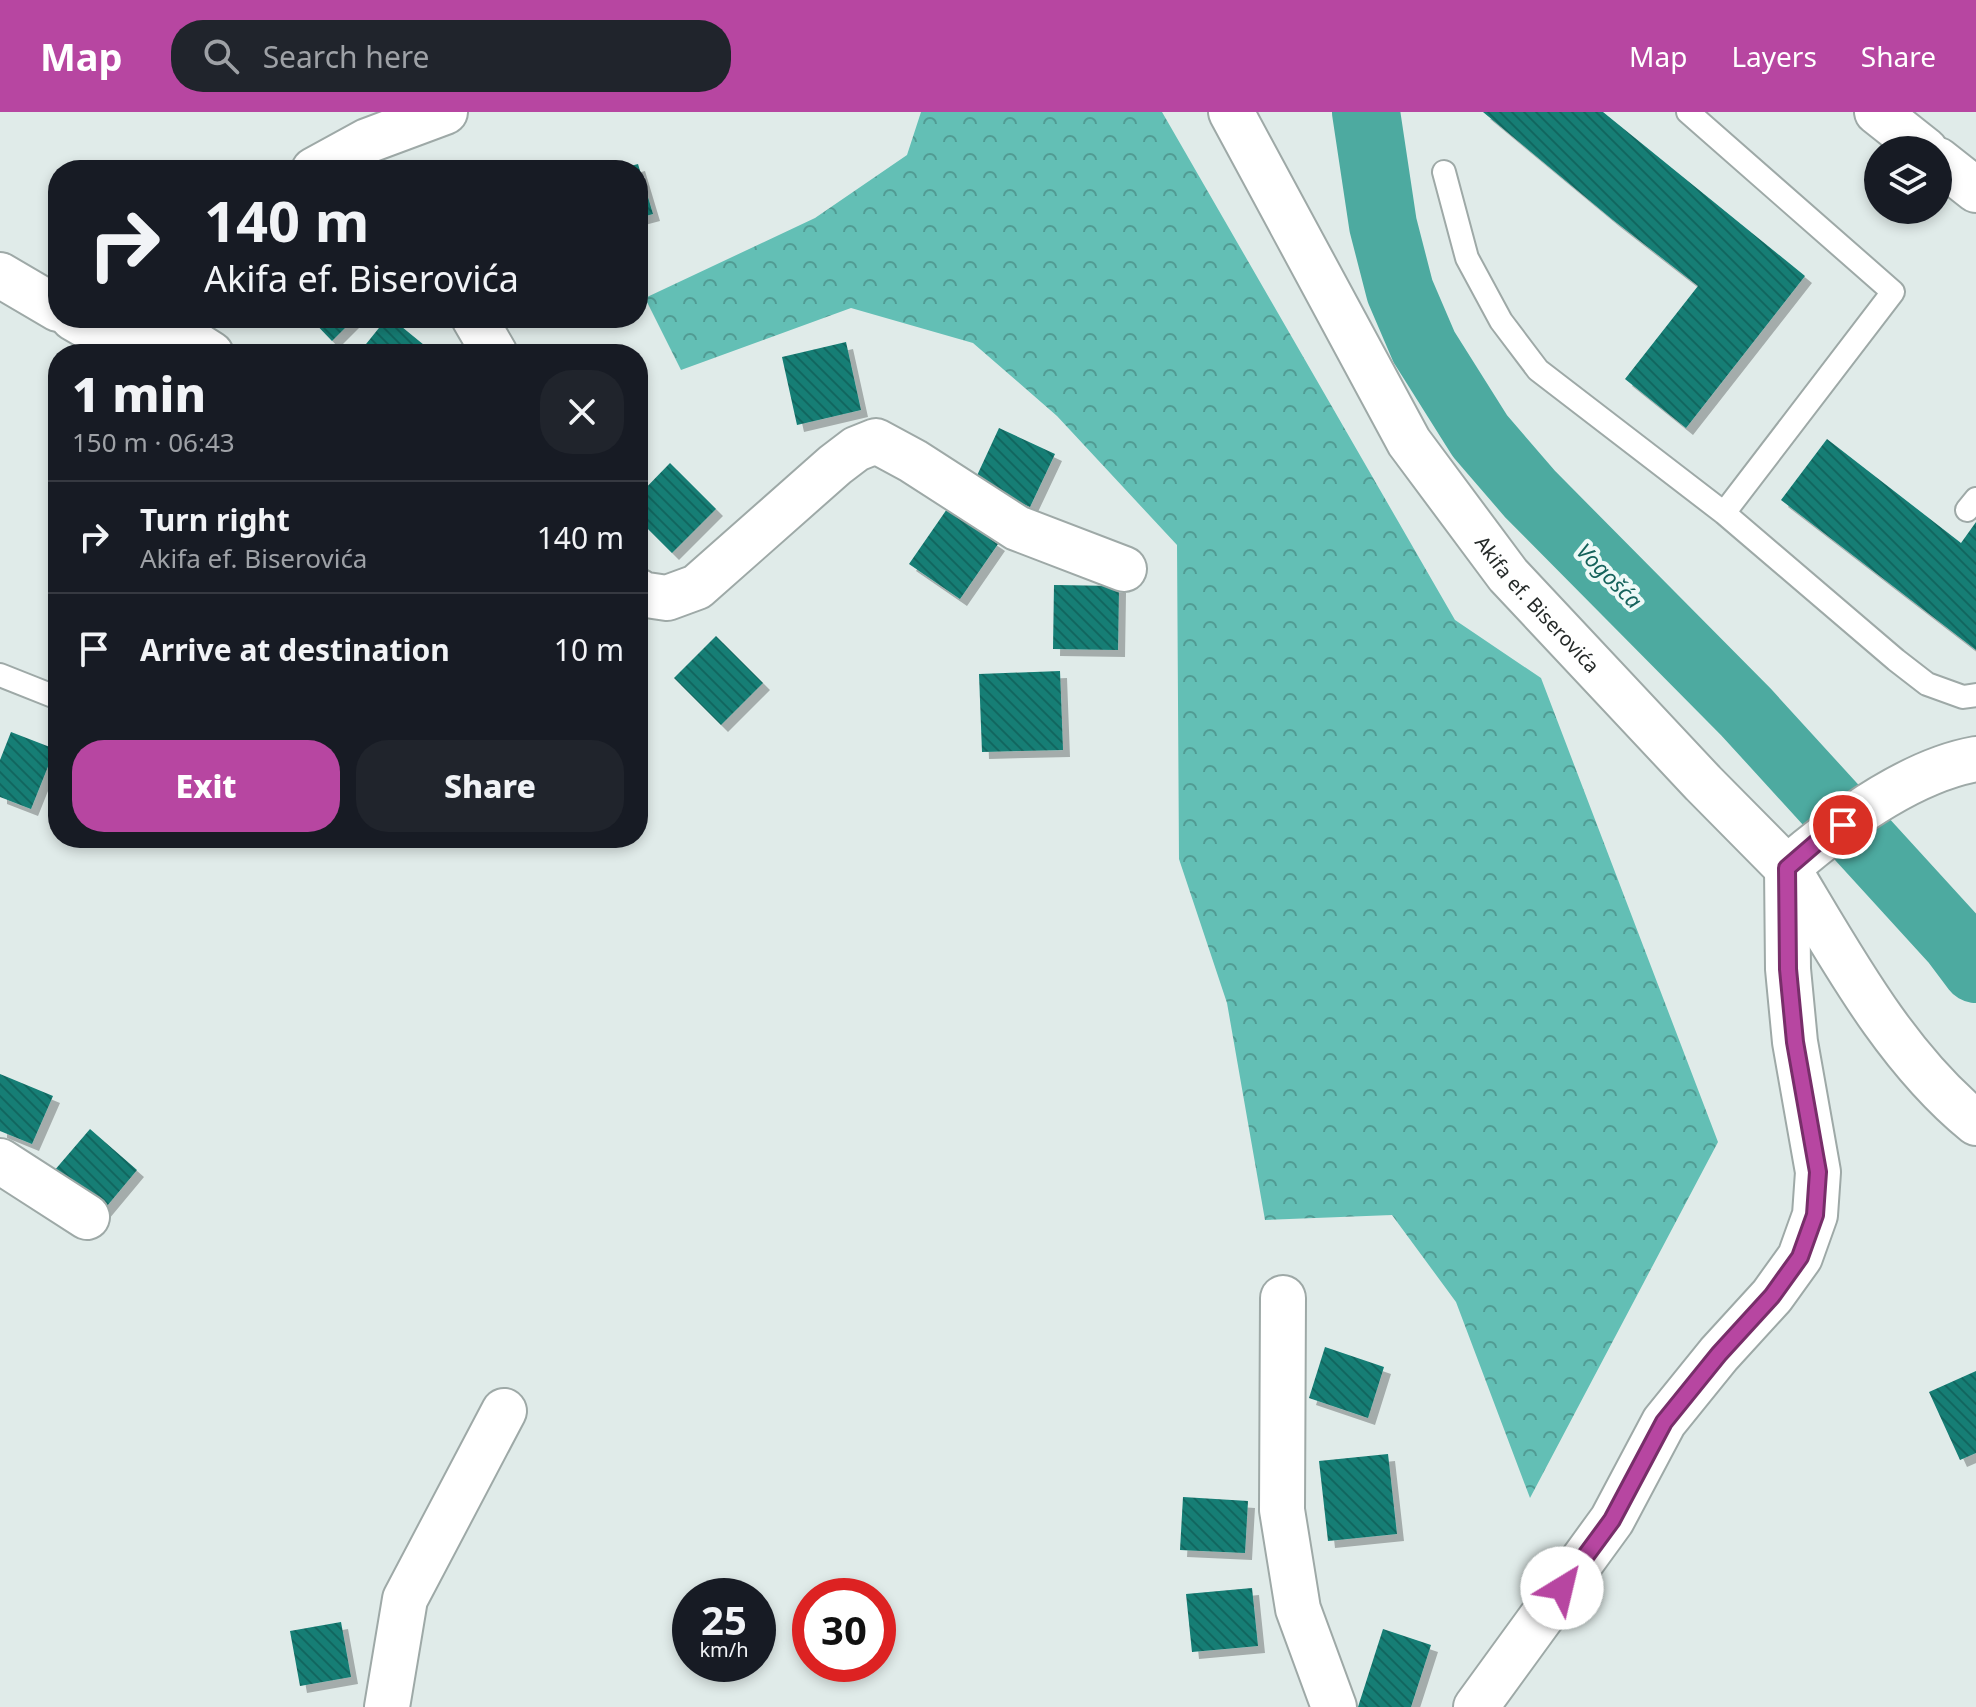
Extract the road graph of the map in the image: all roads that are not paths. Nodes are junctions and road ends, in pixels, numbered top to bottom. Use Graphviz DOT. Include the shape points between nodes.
graph roads {
  1 [pos="445,112"];
  2 [pos="1231,112"];
  3 [pos="1688,112"];
  4 [pos="1877,112"];
  5 [pos="1907,136"];
  6 [pos="376,156"];
  7 [pos="1952,171"];
  8 [pos="1444,172"];
  9 [pos="1976,190"];
  10 [pos="0,275"];
  11 [pos="48,303"];
  12 [pos="90,328"];
  13 [pos="171,328"];
  14 [pos="182,328"];
  15 [pos="137,344"];
  16 [pos="146,344"];
  17 [pos="200,344"];
  18 [pos="1724,513"];
  19 [pos="1124,569"];
  20 [pos="648,595"];
  21 [pos="0,675"];
  22 [pos="48,694"];
  23 [pos="1976,695"];
  24 [pos="1976,759"];
  25 [pos="1802,855"];
  26 [pos="1976,1123"];
  27 [pos="0,1161"];
  28 [pos="87,1217"];
  29 [pos="1283,1298"];
  30 [pos="504,1411"];
  31 [pos="387,1707"];
  32 [pos="1334,1707"];
  33 [pos="1476,1707"];
  1 -- 6 [label="street"];
  2 -- 25 [label="street, Akifa ef. Biserovića" via="1409,442 1508,575 1703,783"];
  3 -- 18 [label="lane" via="1893,292"];
  4 -- 5 [label="street"];
  7 -- 9 [label="street"];
  8 -- 18 [label="lane" via="1467,258 1501,321 1538,370"];
  10 -- 11 [label="street"];
  12 -- 15 [label="street"];
  13 -- 16 [label="street"];
  14 -- 17 [label="street"];
  18 -- 23 [label="lane" via="1927,684 1963,697"];
  19 -- 20 [label="street" via="1017,528 876,441 835,465 697,587 667,598"];
  21 -- 22 [label="lane"];
  24 -- 25 [label="street" via="1950,764 1896,790"];
  25 -- 26 [label="street, Akifa ef. Biserovića" via="1876,1009 1946,1098"];
  25 -- 33 [label="street" via="1788,969 1818,1172 1815,1215 1800,1257 1664,1422 1612,1520"];
  27 -- 28 [label="street"];
  29 -- 32 [label="street" via="1282,1510 1298,1609"];
  30 -- 31 [label="street" via="405,1599"];
}
